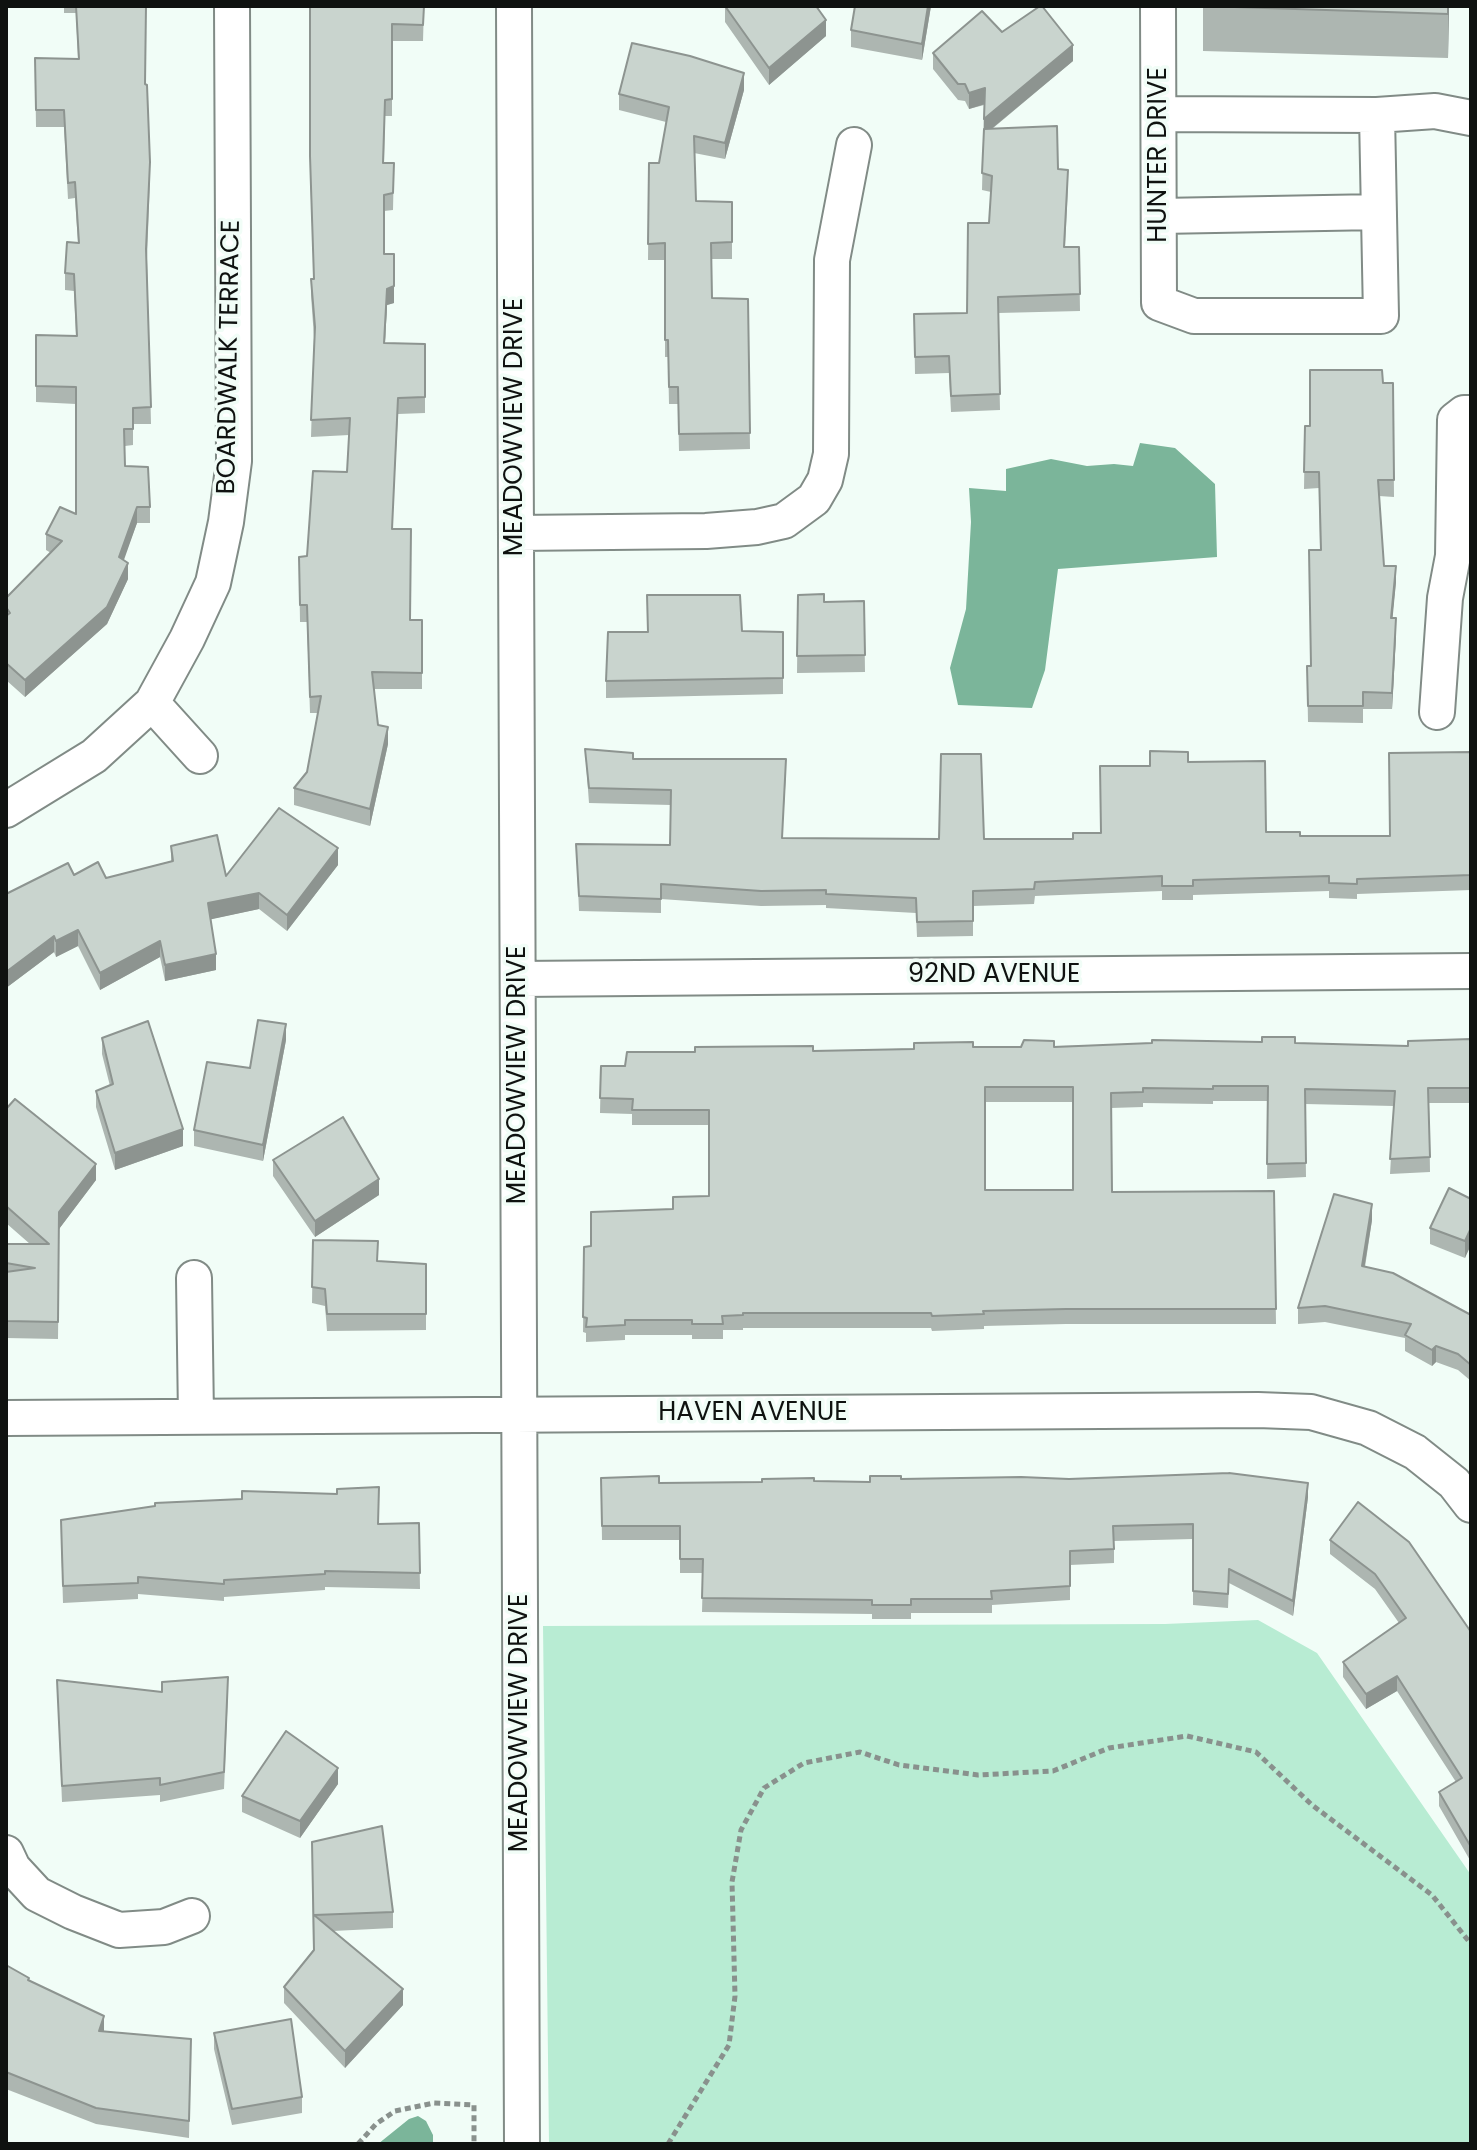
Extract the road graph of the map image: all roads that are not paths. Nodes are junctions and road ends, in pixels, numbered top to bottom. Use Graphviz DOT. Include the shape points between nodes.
graph roads {
  1 [pos="232,6"];
  2 [pos="514,6"];
  3 [pos="1158,6"];
  4 [pos="1159,114"];
  5 [pos="1377,115"];
  6 [pos="1471,118"];
  7 [pos="854,145"];
  8 [pos="1379,212"];
  9 [pos="1160,216"];
  10 [pos="1471,413"];
  11 [pos="516,533"];
  12 [pos="1462,556"];
  13 [pos="152,703"];
  14 [pos="1437,712"];
  15 [pos="200,756"];
  16 [pos="6,810"];
  17 [pos="1471,971"];
  18 [pos="518,979"];
  19 [pos="194,1278"];
  20 [pos="519,1415"];
  21 [pos="196,1417"];
  22 [pos="6,1418"];
  23 [pos="1471,1505"];
  24 [pos="6,1853"];
  25 [pos="192,1916"];
  26 [pos="522,2144"];
  1 -- 13 [label="street, BOARDWALK TERRACE" via="234,461 213,583"];
  2 -- 11 [label="street, MEADOWVIEW DRIVE"];
  3 -- 4 [label="street, HUNTER DRIVE"];
  4 -- 5 [label="street"];
  4 -- 9 [label="street, HUNTER DRIVE"];
  5 -- 6 [label="street" via="1435,111"];
  5 -- 8 [label="street"];
  7 -- 11 [label="street" via="832,260 831,454 814,499 784,521 757,527"];
  8 -- 9 [label="street"];
  8 -- 9 [label="street, HUNTER DRIVE" via="1381,316 1194,316 1159,303"];
  10 -- 12 [label="street" via="1455,420"];
  11 -- 18 [label="street, MEADOWVIEW DRIVE"];
  12 -- 14 [label="street" via="1445,598"];
  13 -- 15 [label="street"];
  13 -- 16 [label="street, BOARDWALK TERRACE" via="94,756"];
  17 -- 18 [label="street, 92ND AVENUE"];
  18 -- 20 [label="street, MEADOWVIEW DRIVE"];
  19 -- 21 [label="street"];
  20 -- 21 [label="street, HAVEN AVENUE"];
  20 -- 23 [label="street, HAVEN AVENUE" via="1311,1412 1368,1428 1415,1452 1454,1483"];
  20 -- 26 [label="street, MEADOWVIEW DRIVE"];
  21 -- 22 [label="street, HAVEN AVENUE"];
  24 -- 25 [label="street" via="37,1894 119,1930 164,1927"];
}
